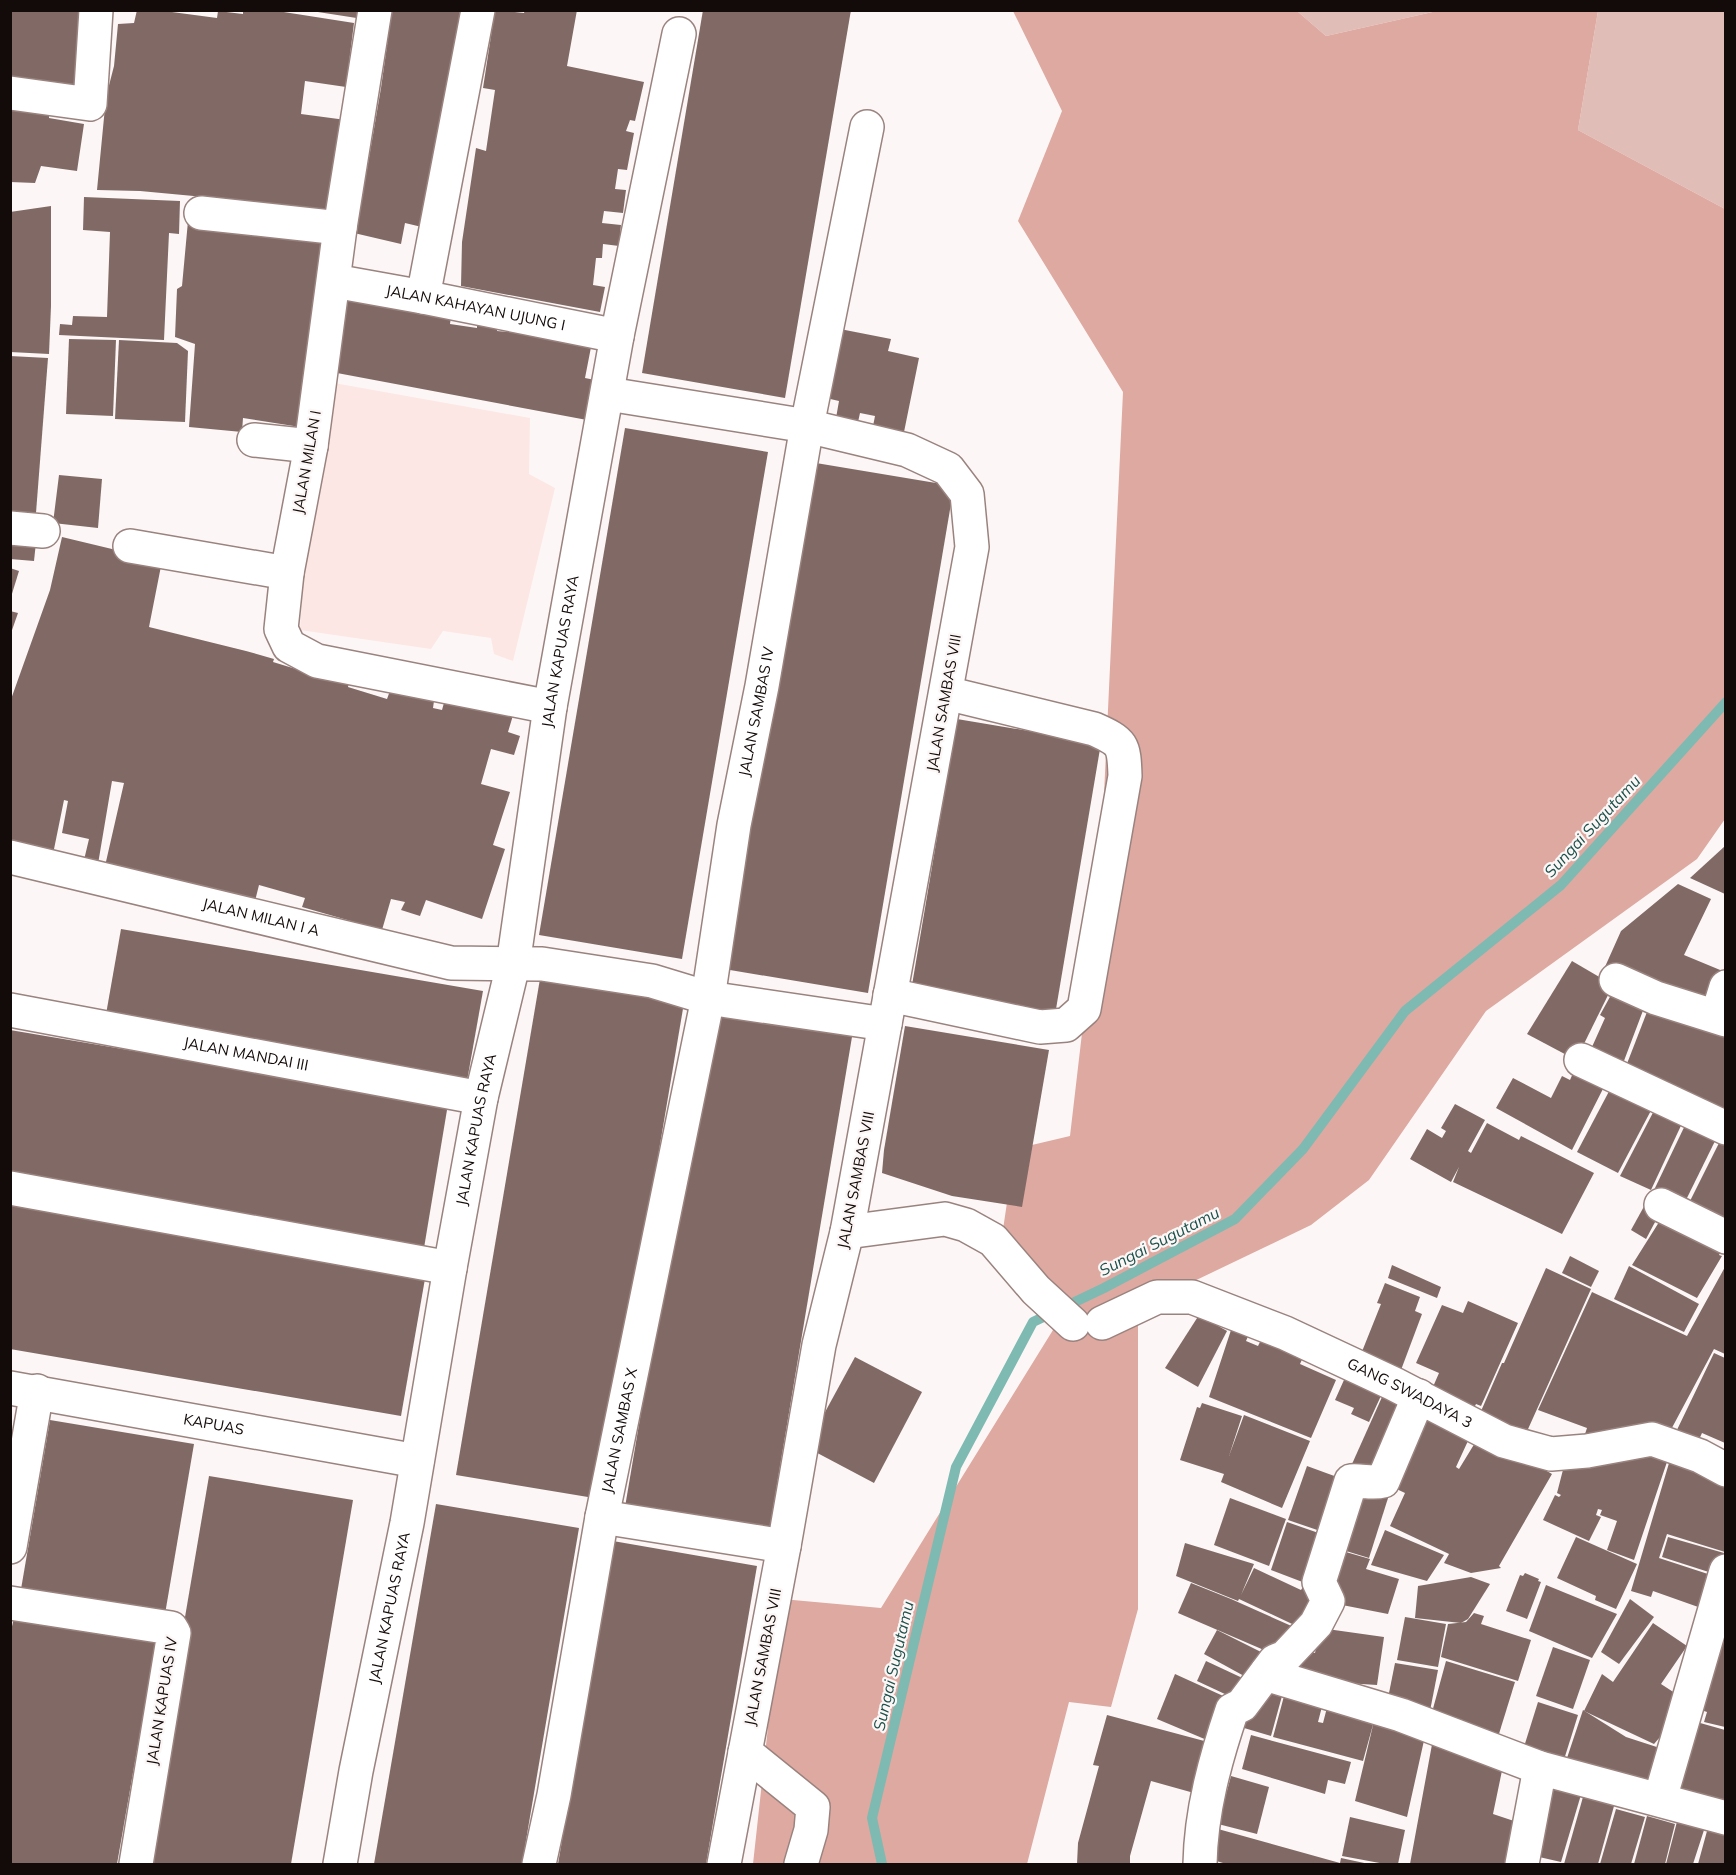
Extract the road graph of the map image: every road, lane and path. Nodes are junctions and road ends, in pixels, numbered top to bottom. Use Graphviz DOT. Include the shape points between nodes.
graph roads {
  1 [pos="96,10"];
  2 [pos="375,10"];
  3 [pos="478,10"];
  4 [pos="679,34"];
  5 [pos="10,93"];
  6 [pos="867,127"];
  7 [pos="201,213"];
  8 [pos="340,228"];
  9 [pos="334,281"];
  10 [pos="423,297"];
  11 [pos="617,336"];
  12 [pos="608,394"];
  13 [pos="807,426"];
  14 [pos="254,440"];
  15 [pos="311,446"];
  16 [pos="10,528"];
  17 [pos="43,531"];
  18 [pos="130,546"];
  19 [pos="287,573"];
  20 [pos="946,693"];
  21 [pos="550,707"];
  22 [pos="10,857"];
  23 [pos="513,964"];
  24 [pos="1616,980"];
  25 [pos="708,998"];
  26 [pos="1722,1008"];
  27 [pos="888,1009"];
  28 [pos="10,1010"];
  29 [pos="1581,1060"];
  30 [pos="481,1098"];
  31 [pos="1725,1128"];
  32 [pos="10,1188"];
  33 [pos="1661,1204"];
  34 [pos="847,1232"];
  35 [pos="1725,1237"];
  36 [pos="450,1268"];
  37 [pos="24,1390"];
  38 [pos="1419,1396"];
  39 [pos="417,1461"];
  40 [pos="1725,1470"];
  41 [pos="602,1516"];
  42 [pos="784,1546"];
  43 [pos="10,1547"];
  44 [pos="1725,1571"];
  45 [pos="10,1603"];
  46 [pos="1267,1672"];
  47 [pos="745,1752"];
  48 [pos="1540,1768"];
  49 [pos="1660,1799"];
  50 [pos="1725,1818"];
  51 [pos="136,1864"];
  52 [pos="340,1864"];
  53 [pos="539,1864"];
  54 [pos="724,1864"];
  55 [pos="801,1864"];
  56 [pos="1200,1864"];
  57 [pos="1522,1864"];
  1 -- 5 [label="street" via="90,104"];
  2 -- 8 [label="street, JALAN MILAN I"];
  3 -- 10 [label="street"];
  4 -- 11 [label="street, JALAN KAPUAS RAYA"];
  6 -- 13 [label="street, JALAN SAMBAS IV"];
  7 -- 8 [label="street"];
  8 -- 9 [label="street, JALAN MILAN I"];
  9 -- 10 [label="street, JALAN KAHAYAN UJUNG I"];
  9 -- 15 [label="street, JALAN MILAN I"];
  10 -- 11 [label="street, JALAN KAHAYAN UJUNG I"];
  11 -- 12 [label="street, JALAN KAPUAS RAYA"];
  12 -- 13 [label="street"];
  12 -- 21 [label="street, JALAN KAPUAS RAYA"];
  13 -- 20 [label="street, JALAN SAMBAS VIII" via="906,450 948,469 967,494 972,547"];
  13 -- 25 [label="street, JALAN SAMBAS IV" via="734,825"];
  14 -- 15 [label="street"];
  15 -- 19 [label="street, JALAN MILAN I"];
  16 -- 17 [label="street"];
  18 -- 19 [label="street"];
  19 -- 21 [label="street, JALAN MILAN I" via="281,629 289,646 317,661"];
  20 -- 27 [label="street, JALAN SAMBAS VIII"];
  20 -- 27 [label="street, JALAN MILAN I A" via="1094,729 1116,739 1124,752 1125,776 1084,1009 1066,1025 1040,1027"];
  21 -- 23 [label="street, JALAN KAPUAS RAYA"];
  22 -- 23 [label="street, JALAN MILAN I A" via="451,963"];
  23 -- 25 [label="street, JALAN MILAN I A" via="542,964 652,981"];
  23 -- 30 [label="street, JALAN KAPUAS RAYA"];
  24 -- 26 [label="street" via="1656,998"];
  25 -- 27 [label="street, JALAN MILAN I A"];
  25 -- 41 [label="street, JALAN SAMBAS X"];
  27 -- 34 [label="street, JALAN SAMBAS VIII"];
  28 -- 30 [label="street, JALAN MANDAI III"];
  29 -- 31 [label="street"];
  30 -- 36 [label="street, JALAN KAPUAS RAYA"];
  32 -- 36 [label="street"];
  33 -- 35 [label="street"];
  34 -- 38 [label="street, GANG SWADAYA 3" via="945,1219 966,1225 993,1240 1036,1290 1087,1324 1157,1297 1192,1297 1285,1333"];
  34 -- 42 [label="street, JALAN SAMBAS VIII" via="819,1345"];
  36 -- 39 [label="street, JALAN KAPUAS RAYA"];
  37 -- 39 [label="street, KAPUAS"];
  37 -- 43 [label="street"];
  38 -- 40 [label="street, GANG SWADAYA 3" via="1504,1441 1551,1454 1652,1439 1700,1456"];
  38 -- 46 [label="street" via="1383,1481 1351,1481 1319,1582 1328,1601 1316,1624"];
  39 -- 52 [label="street, JALAN KAPUAS RAYA"];
  41 -- 42 [label="street"];
  41 -- 53 [label="street, JALAN SAMBAS X"];
  42 -- 47 [label="street, JALAN SAMBAS VIII"];
  44 -- 49 [label="street"];
  45 -- 51 [label="street, JALAN KAPUAS IV" via="171,1628 174,1633"];
  46 -- 48 [label="street" via="1401,1715"];
  46 -- 56 [label="street" via="1242,1705 1232,1710 1220,1744 1201,1836"];
  47 -- 54 [label="street, JALAN SAMBAS VIII"];
  47 -- 55 [label="street" via="813,1807"];
  48 -- 49 [label="street"];
  48 -- 57 [label="street"];
  49 -- 50 [label="street"];
}
